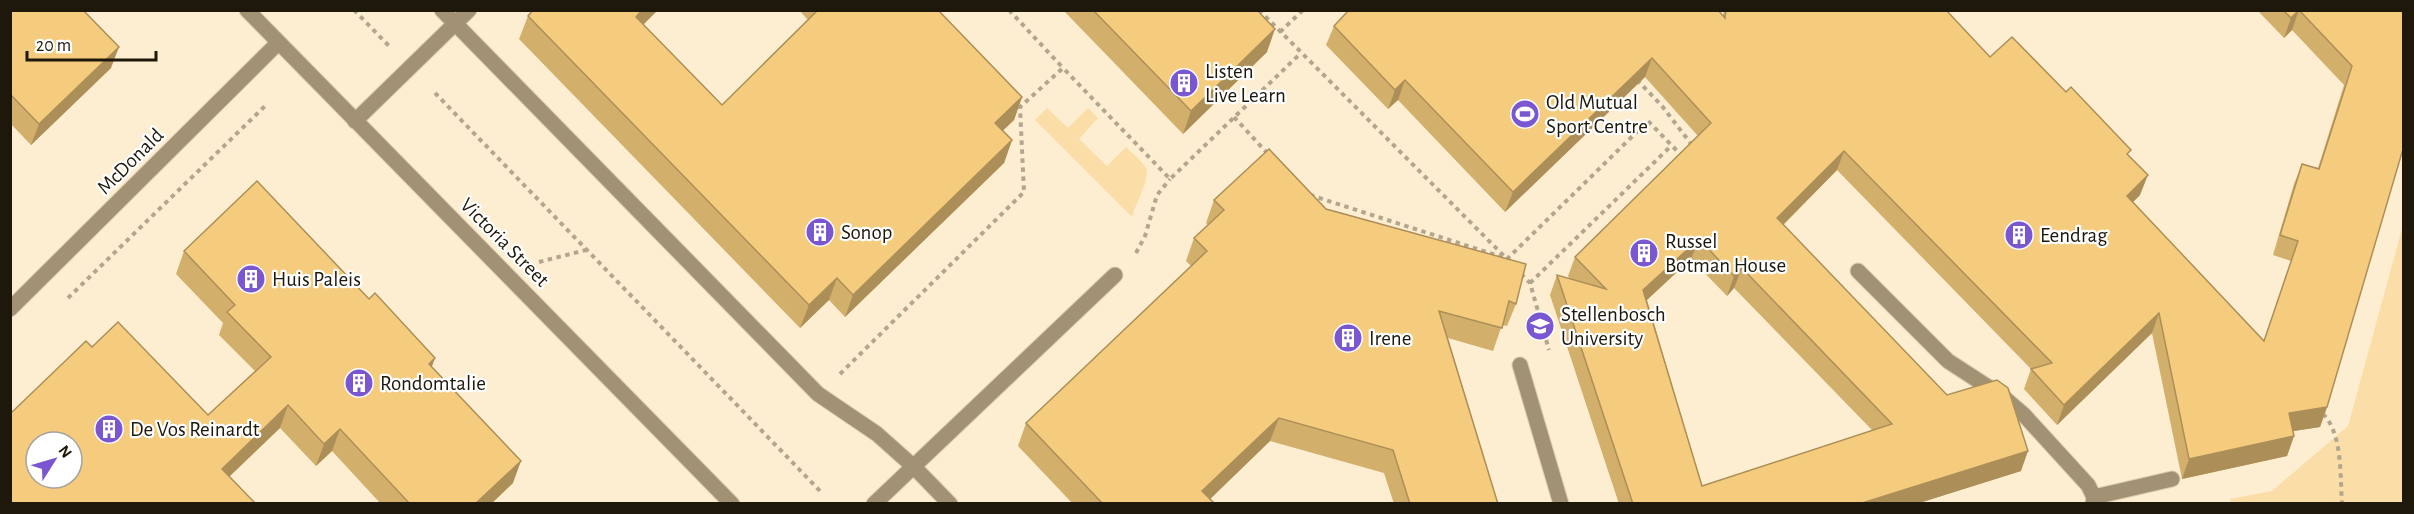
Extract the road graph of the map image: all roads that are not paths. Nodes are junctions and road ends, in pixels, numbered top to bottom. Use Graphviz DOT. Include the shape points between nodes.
graph roads {
  1 [pos="247,10"];
  2 [pos="442,10"];
  3 [pos="469,10"];
  4 [pos="454,24"];
  5 [pos="278,43"];
  6 [pos="355,121"];
  7 [pos="1858,271"];
  8 [pos="1115,275"];
  9 [pos="10,309"];
  10 [pos="1520,365"];
  11 [pos="914,467"];
  12 [pos="2172,478"];
  13 [pos="2093,500"];
  14 [pos="732,504"];
  15 [pos="874,504"];
  16 [pos="950,504"];
  17 [pos="1560,504"];
  1 -- 5 [label="street, Victoria Street"];
  2 -- 4 [label="street"];
  3 -- 4 [label="street"];
  4 -- 6 [label="street"];
  4 -- 11 [label="street" via="818,394 877,434"];
  5 -- 6 [label="street, Victoria Street"];
  5 -- 9 [label="street, McDonald"];
  6 -- 14 [label="street, Victoria Street"];
  7 -- 13 [label="street" via="1948,361 2024,415 2088,485"];
  8 -- 11 [label="street"];
  10 -- 17 [label="street"];
  11 -- 15 [label="street"];
  11 -- 16 [label="street"];
  12 -- 13 [label="street"];
}
